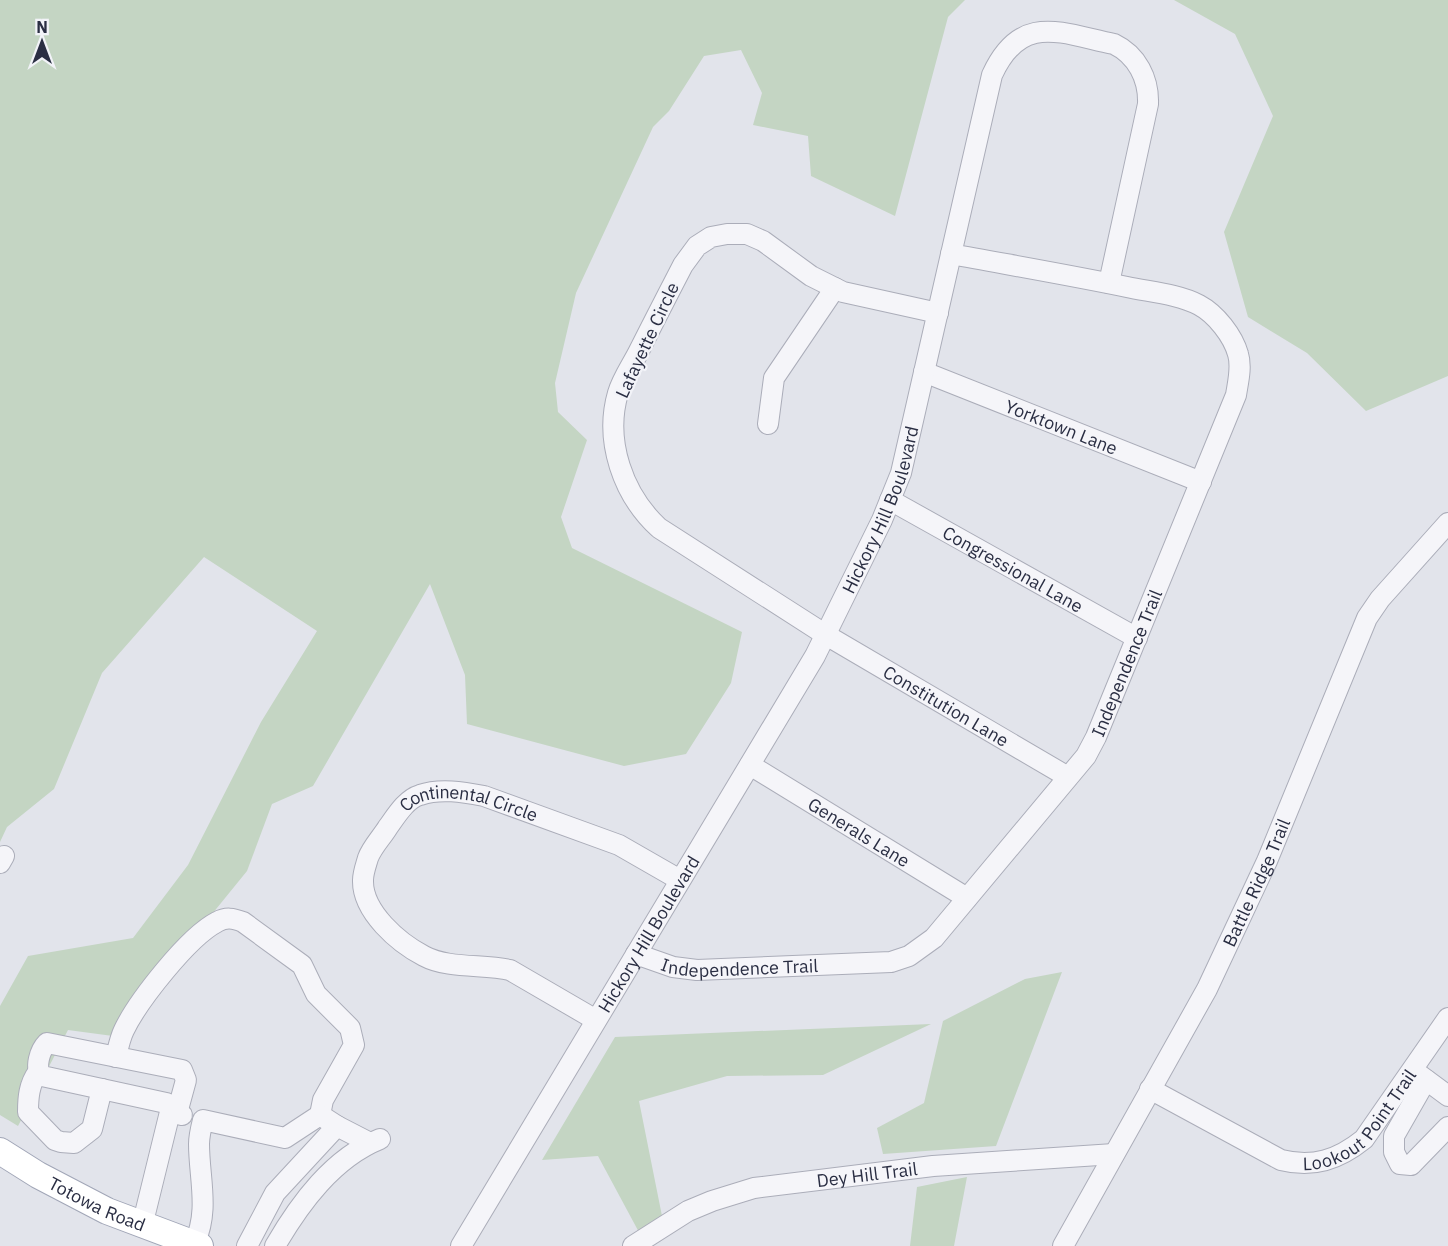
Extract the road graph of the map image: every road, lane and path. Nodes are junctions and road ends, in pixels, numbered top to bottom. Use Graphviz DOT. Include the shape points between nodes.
graph roads {
  1 [pos="951,254"];
  2 [pos="1109,284"];
  3 [pos="835,288"];
  4 [pos="938,313"];
  5 [pos="924,372"];
  6 [pos="768,423"];
  7 [pos="1201,482"];
  8 [pos="890,500"];
  9 [pos="1448,523"];
  10 [pos="826,635"];
  11 [pos="1137,638"];
  12 [pos="750,765"];
  13 [pos="1068,777"];
  14 [pos="680,880"];
  15 [pos="967,898"];
  16 [pos="636,954"];
  17 [pos="1448,1018"];
  18 [pos="596,1020"];
  19 [pos="116,1057"];
  20 [pos="38,1072"];
  21 [pos="1419,1075"];
  22 [pos="102,1089"];
  23 [pos="1150,1089"];
  24 [pos="1448,1096"];
  25 [pos="174,1113"];
  26 [pos="320,1115"];
  27 [pos="202,1120"];
  28 [pos="337,1126"];
  29 [pos="1448,1127"];
  30 [pos="0,1151"];
  31 [pos="1114,1154"];
  32 [pos="142,1226"];
  33 [pos="197,1245"];
  34 [pos="247,1246"];
  35 [pos="275,1246"];
  36 [pos="461,1246"];
  37 [pos="633,1246"];
  38 [pos="1063,1246"];
  1 -- 2 [label="street, Independence Trail"];
  1 -- 2 [label="street, Hickory Hill Boulevard" via="992,75 1008,47 1032,33 1047,31 1124,49 1140,67 1148,92"];
  1 -- 4 [label="street, Hickory Hill Boulevard"];
  2 -- 7 [label="street, Independence Trail" via="1199,305 1229,335 1238,354 1236,395"];
  3 -- 4 [label="street, Lafayette Circle"];
  3 -- 6 [label="street" via="774,378"];
  3 -- 10 [label="street, Lafayette Circle" via="747,234 711,237 697,246 683,265 619,392 614,432 621,470 647,517"];
  4 -- 5 [label="street, Hickory Hill Boulevard"];
  5 -- 7 [label="street, Yorktown Lane"];
  5 -- 8 [label="street, Hickory Hill Boulevard" via="901,473"];
  7 -- 11 [label="street, Independence Trail"];
  8 -- 10 [label="street, Hickory Hill Boulevard"];
  8 -- 11 [label="street, Congressional Lane"];
  9 -- 23 [label="street, Battle Ridge Trail" via="1367,618 1267,861 1207,989"];
  10 -- 12 [label="street, Hickory Hill Boulevard"];
  10 -- 13 [label="street, Constitution Lane"];
  11 -- 13 [label="street, Independence Trail" via="1096,737"];
  12 -- 14 [label="street, Hickory Hill Boulevard"];
  12 -- 15 [label="street, Generals Lane"];
  13 -- 15 [label="street, Independence Trail"];
  14 -- 16 [label="street, Hickory Hill Boulevard"];
  14 -- 18 [label="street, Continental Circle" via="619,844 464,792 418,795 401,809 369,855 363,882 366,894 372,910 393,935 433,960 510,970"];
  15 -- 16 [label="street, Independence Trail" via="934,938 909,956 891,962 697,970 672,967"];
  16 -- 18 [label="street, Hickory Hill Boulevard"];
  17 -- 21 [label="street, Lookout Point Trail"];
  18 -- 36 [label="street, Hickory Hill Boulevard"];
  19 -- 20 [label="street" via="47,1043"];
  19 -- 25 [label="street" via="183,1070 186,1080"];
  19 -- 26 [label="street" via="124,1030 166,971 207,928 235,918 302,965 316,994 350,1028 354,1045 323,1100"];
  20 -- 22 [label="street"];
  20 -- 22 [label="street" via="28,1096 28,1112 61,1142 74,1143 92,1129"];
  21 -- 23 [label="street, Lookout Point Trail" via="1351,1150 1336,1158 1308,1163 1274,1156"];
  21 -- 24 [label="street"];
  21 -- 29 [label="street" via="1394,1136 1394,1152 1401,1164 1411,1165"];
  22 -- 25 [label="street" via="166,1103"];
  23 -- 31 [label="street, Battle Ridge Trail"];
  25 -- 27 [label="street"];
  25 -- 32 [label="street"];
  26 -- 27 [label="street" via="285,1138"];
  26 -- 28 [label="street"];
  27 -- 33 [label="street" via="199,1143 204,1194"];
  28 -- 34 [label="street" via="275,1193"];
  28 -- 35 [label="street" via="376,1140 361,1147 316,1186"];
  30 -- 32 [label="main road, Totowa Road" via="38,1175"];
  31 -- 37 [label="street, Dey Hill Trail" via="933,1166 754,1188 688,1211"];
  31 -- 38 [label="street, Battle Ridge Trail"];
  32 -- 33 [label="main road, Totowa Road"];
}
